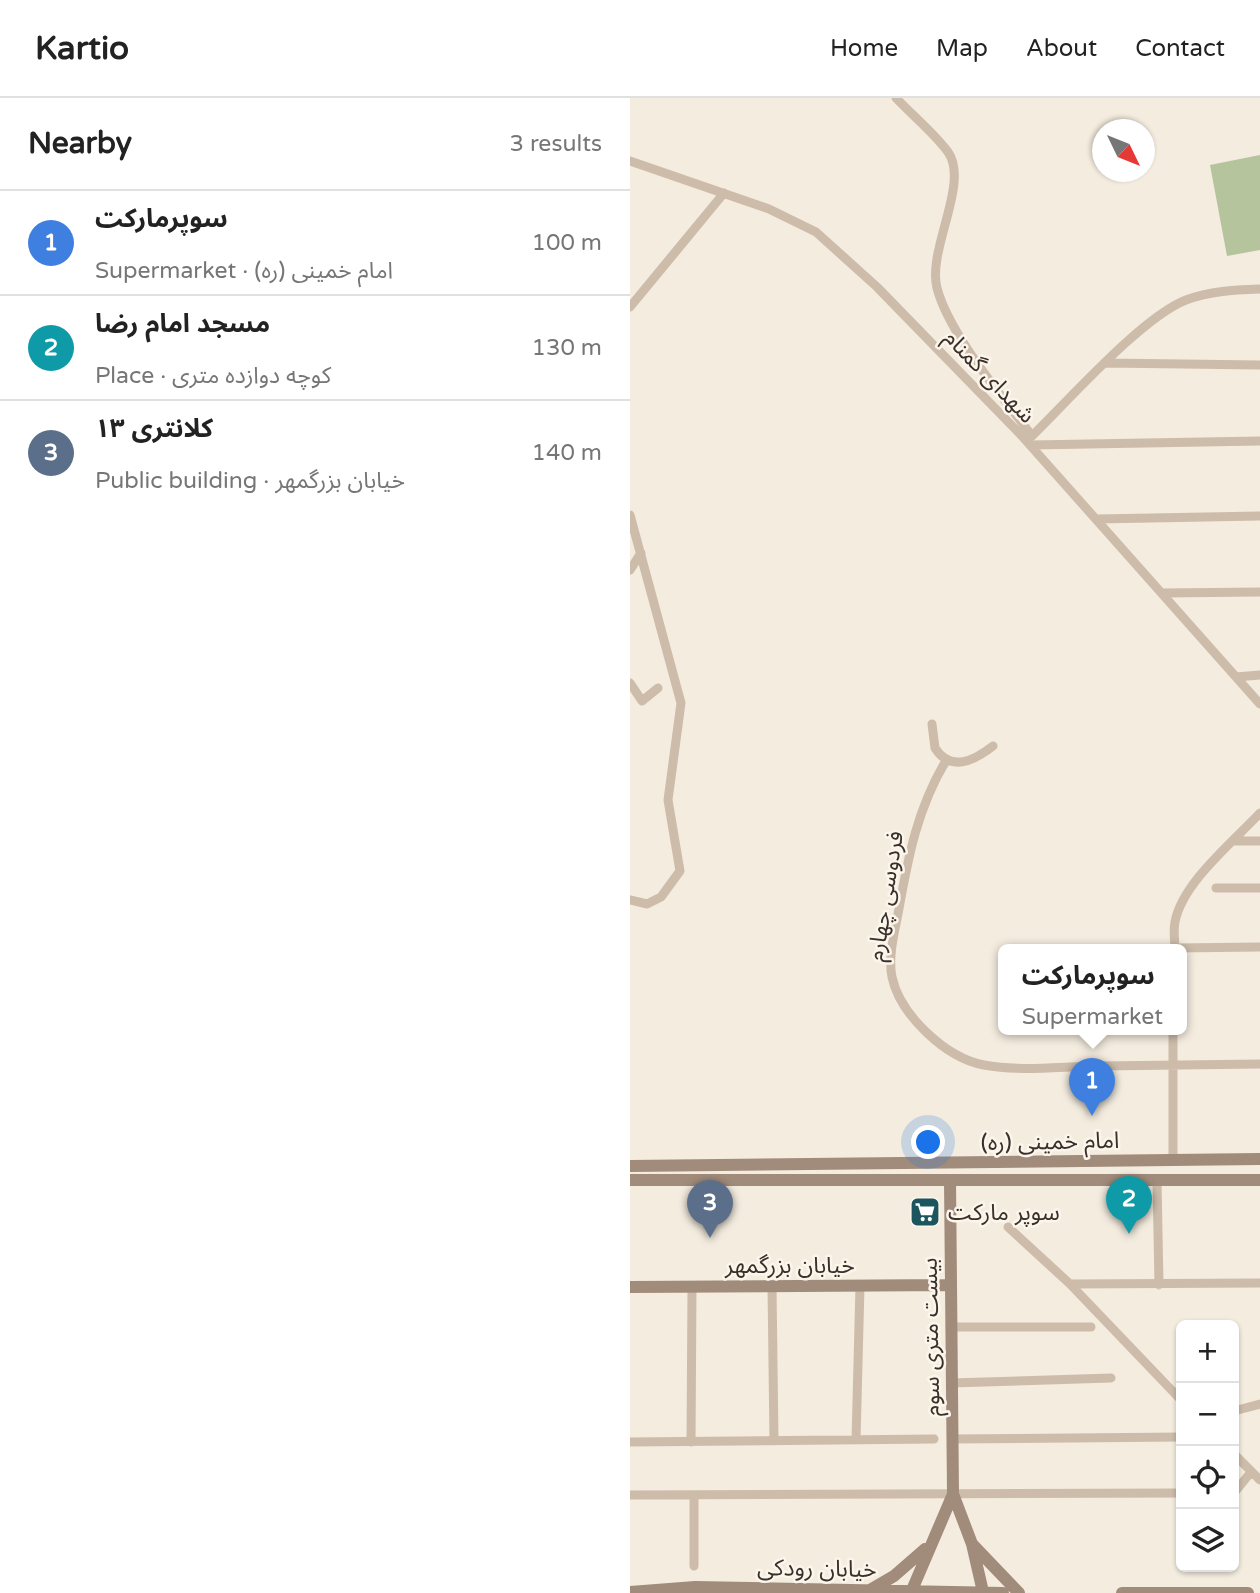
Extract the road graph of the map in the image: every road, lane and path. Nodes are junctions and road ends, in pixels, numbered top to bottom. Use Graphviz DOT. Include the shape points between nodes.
graph roads {
  1 [pos="896,98"];
  2 [pos="630,161"];
  3 [pos="724,193"];
  4 [pos="1260,289"];
  5 [pos="630,307"];
  6 [pos="1106,363"];
  7 [pos="1260,365"];
  8 [pos="1032,436"];
  9 [pos="1260,441"];
  10 [pos="1031,447"];
  11 [pos="630,515"];
  12 [pos="1260,516"];
  13 [pos="1097,519"];
  14 [pos="641,553"];
  15 [pos="630,570"];
  16 [pos="1260,592"];
  17 [pos="1163,593"];
  18 [pos="1260,675"];
  19 [pos="1236,677"];
  20 [pos="630,684"];
  21 [pos="658,688"];
  22 [pos="1260,704"];
  23 [pos="932,724"];
  24 [pos="993,746"];
  25 [pos="947,759"];
  26 [pos="1260,813"];
  27 [pos="1234,841"];
  28 [pos="1260,841"];
  29 [pos="1216,888"];
  30 [pos="1260,888"];
  31 [pos="630,900"];
  32 [pos="1175,944"];
  33 [pos="1260,947"];
  34 [pos="1187,949"];
  35 [pos="1173,1035"];
  36 [pos="1260,1064"];
  37 [pos="1173,1066"];
  38 [pos="1260,1159"];
  39 [pos="1173,1160"];
  40 [pos="630,1166"];
  41 [pos="630,1180"];
  42 [pos="950,1180"];
  43 [pos="1157,1180"];
  44 [pos="1260,1180"];
  45 [pos="1008,1227"];
  46 [pos="1260,1283"];
  47 [pos="1070,1284"];
  48 [pos="949,1285"];
  49 [pos="1159,1285"];
  50 [pos="772,1286"];
  51 [pos="860,1286"];
  52 [pos="630,1287"];
  53 [pos="692,1287"];
  54 [pos="950,1327"];
  55 [pos="1091,1327"];
  56 [pos="1111,1378"];
  57 [pos="951,1383"];
  58 [pos="1176,1395"];
  59 [pos="1260,1404"];
  60 [pos="1239,1410"];
  61 [pos="1176,1437"];
  62 [pos="934,1439"];
  63 [pos="952,1439"];
  64 [pos="856,1440"];
  65 [pos="691,1441"];
  66 [pos="774,1441"];
  67 [pos="630,1442"];
  68 [pos="1239,1459"];
  69 [pos="1251,1472"];
  70 [pos="1260,1480"];
  71 [pos="1239,1487"];
  72 [pos="1176,1493"];
  73 [pos="953,1494"];
  74 [pos="630,1495"];
  75 [pos="694,1495"];
  76 [pos="931,1544"];
  77 [pos="972,1544"];
  78 [pos="694,1566"];
  79 [pos="869,1590"];
  80 [pos="912,1590"];
  81 [pos="630,1592"];
  82 [pos="983,1592"];
  83 [pos="1003,1593"];
  84 [pos="1019,1593"];
  85 [pos="1122,1593"];
  86 [pos="1248,1593"];
  1 -- 8 [label="street" via="950,154 954,180 935,265 937,288 978,363"];
  2 -- 3 [label="street, شهدای گمنام"];
  3 -- 5 [label="street"];
  3 -- 10 [label="street, شهدای گمنام" via="816,232 877,287"];
  4 -- 6 [label="street" via="1223,290 1183,301"];
  6 -- 7 [label="street"];
  6 -- 8 [label="street"];
  8 -- 10 [label="street"];
  9 -- 10 [label="street"];
  10 -- 13 [label="street, شهدای گمنام"];
  11 -- 14 [label="street"];
  12 -- 13 [label="street"];
  13 -- 17 [label="street, شهدای گمنام"];
  14 -- 15 [label="street"];
  14 -- 31 [label="street" via="681,703 668,800 680,871 661,897 647,904"];
  16 -- 17 [label="street"];
  17 -- 19 [label="street, شهدای گمنام"];
  18 -- 19 [label="street"];
  19 -- 22 [label="street, شهدای گمنام"];
  20 -- 21 [label="street" via="642,701"];
  23 -- 25 [label="street" via="935,748"];
  24 -- 25 [label="street" via="969,762"];
  25 -- 37 [label="street, فردوسی چهارم" via="916,822 893,939 892,976 902,1003 941,1044 983,1065"];
  26 -- 27 [label="street"];
  27 -- 28 [label="street"];
  27 -- 32 [label="street" via="1187,894 1175,921"];
  29 -- 30 [label="street"];
  33 -- 34 [label="street"];
  35 -- 37 [label="street"];
  36 -- 37 [label="street, فردوسی چهارم"];
  37 -- 39 [label="street"];
  38 -- 39 [label="main road, امام خمینی (ره)"];
  39 -- 40 [label="main road, امام خمینی (ره)"];
  41 -- 42 [label="main road, امام خمینی (ره)"];
  42 -- 43 [label="main road, امام خمینی (ره)"];
  42 -- 48 [label="main road, بیست متری سوم"];
  43 -- 44 [label="main road, امام خمینی (ره)"];
  43 -- 49 [label="street"];
  45 -- 47 [label="street"];
  46 -- 49 [label="street"];
  47 -- 49 [label="street"];
  47 -- 58 [label="street"];
  48 -- 51 [label="main road, خیابان بزرگمهر"];
  48 -- 54 [label="main road, بیست متری سوم"];
  50 -- 51 [label="main road, خیابان بزرگمهر"];
  50 -- 53 [label="main road, خیابان بزرگمهر"];
  50 -- 66 [label="street"];
  51 -- 64 [label="street"];
  52 -- 53 [label="main road, خیابان بزرگمهر"];
  53 -- 65 [label="street"];
  54 -- 55 [label="street"];
  54 -- 57 [label="main road, بیست متری سوم"];
  56 -- 57 [label="street"];
  57 -- 63 [label="main road, بیست متری سوم"];
  59 -- 60 [label="street"];
  61 -- 63 [label="street"];
  62 -- 64 [label="street"];
  63 -- 73 [label="main road, بیست متری سوم"];
  64 -- 66 [label="street"];
  65 -- 66 [label="street"];
  65 -- 67 [label="street"];
  68 -- 69 [label="street"];
  69 -- 70 [label="street"];
  69 -- 71 [label="street"];
  72 -- 73 [label="street"];
  73 -- 75 [label="street"];
  73 -- 76 [label="main road, بیست متری سوم"];
  73 -- 77 [label="main road, بیست متری سوم"];
  74 -- 75 [label="street"];
  75 -- 78 [label="street"];
  76 -- 79 [label="main road" via="909,1565"];
  76 -- 80 [label="main road, بیست متری سوم"];
  77 -- 82 [label="main road, بیست متری سوم"];
  77 -- 84 [label="main road"];
  79 -- 80 [label="main road, خیابان رودکی"];
  79 -- 81 [label="main road, خیابان رودکی" via="695,1587"];
  80 -- 82 [label="main road, خیابان رودکی"];
  82 -- 83 [label="main road, خیابان رودکی"];
  85 -- 86 [label="main road"];
}
